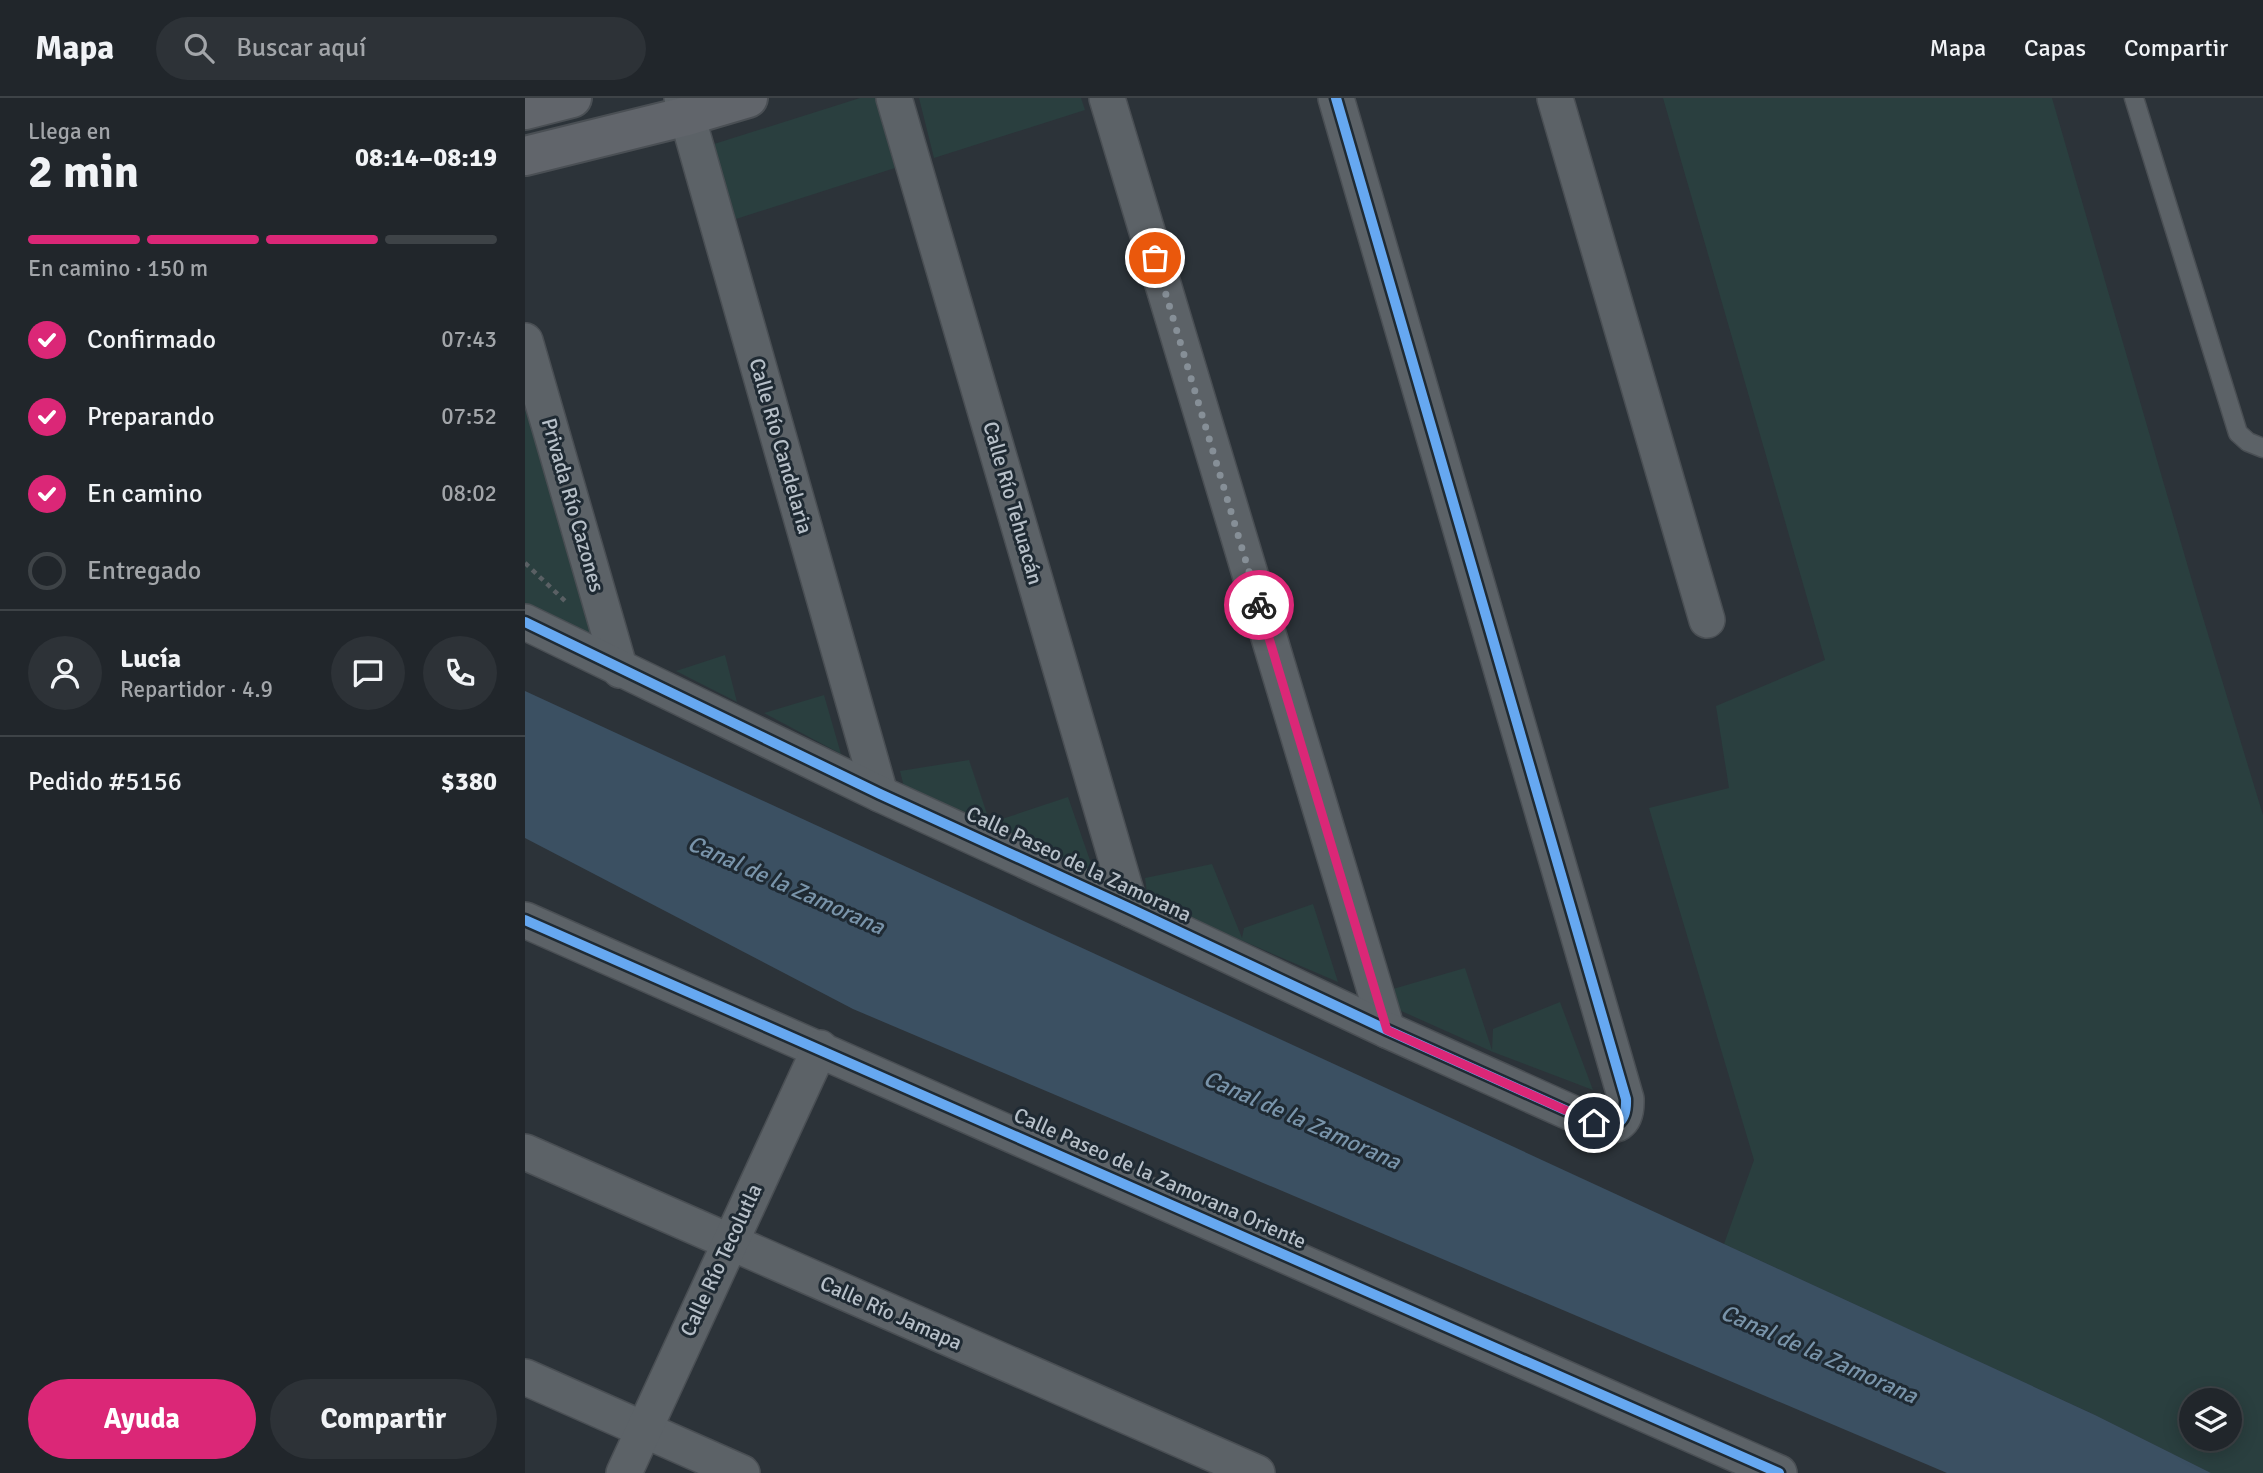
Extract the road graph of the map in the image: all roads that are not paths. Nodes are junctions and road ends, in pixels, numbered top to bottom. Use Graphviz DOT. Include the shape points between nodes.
graph roads {
  1 [pos="572,98"];
  2 [pos="748,98"];
  3 [pos="894,98"];
  4 [pos="1107,98"];
  5 [pos="1336,98"];
  6 [pos="1555,98"];
  7 [pos="2134,98"];
  8 [pos="684,107"];
  9 [pos="525,110"];
  10 [pos="525,156"];
  11 [pos="525,341"];
  12 [pos="2263,448"];
  13 [pos="1707,620"];
  14 [pos="525,622"];
  15 [pos="620,670"];
  16 [pos="880,794"];
  17 [pos="1131,909"];
  18 [pos="525,920"];
  19 [pos="1387,1030"];
  20 [pos="820,1048"];
  21 [pos="525,1152"];
  22 [pos="729,1242"];
  23 [pos="525,1377"];
  24 [pos="645,1429"];
  25 [pos="624,1473"];
  26 [pos="742,1473"];
  27 [pos="1257,1473"];
  28 [pos="1779,1473"];
  1 -- 9 [label="street"];
  2 -- 8 [label="street"];
  3 -- 17 [label="street, Calle Río Tehuacán"];
  4 -- 19 [label="street"];
  5 -- 19 [label="street, Calle Paseo de la Zamorana" via="1627,1112 1609,1127 1594,1123"];
  6 -- 13 [label="street"];
  7 -- 12 [label="lane" via="2238,433"];
  8 -- 10 [label="street"];
  8 -- 16 [label="street, Calle Río Candelaria"];
  11 -- 15 [label="street, Privada Río Cazones"];
  14 -- 15 [label="street, Calle Paseo de la Zamorana"];
  15 -- 16 [label="street, Calle Paseo de la Zamorana"];
  16 -- 17 [label="street, Calle Paseo de la Zamorana"];
  17 -- 19 [label="street, Calle Paseo de la Zamorana"];
  18 -- 20 [label="street, Calle Paseo de la Zamorana Oriente"];
  20 -- 22 [label="street, Calle Río Tecolutla"];
  20 -- 28 [label="street, Calle Paseo de la Zamorana Oriente"];
  21 -- 22 [label="street, Calle Río Jamapa"];
  22 -- 24 [label="street, Calle Río Tecolutla"];
  22 -- 27 [label="street, Calle Río Jamapa"];
  23 -- 24 [label="street"];
  24 -- 25 [label="street, Calle Río Tecolutla"];
  24 -- 26 [label="street"];
}
